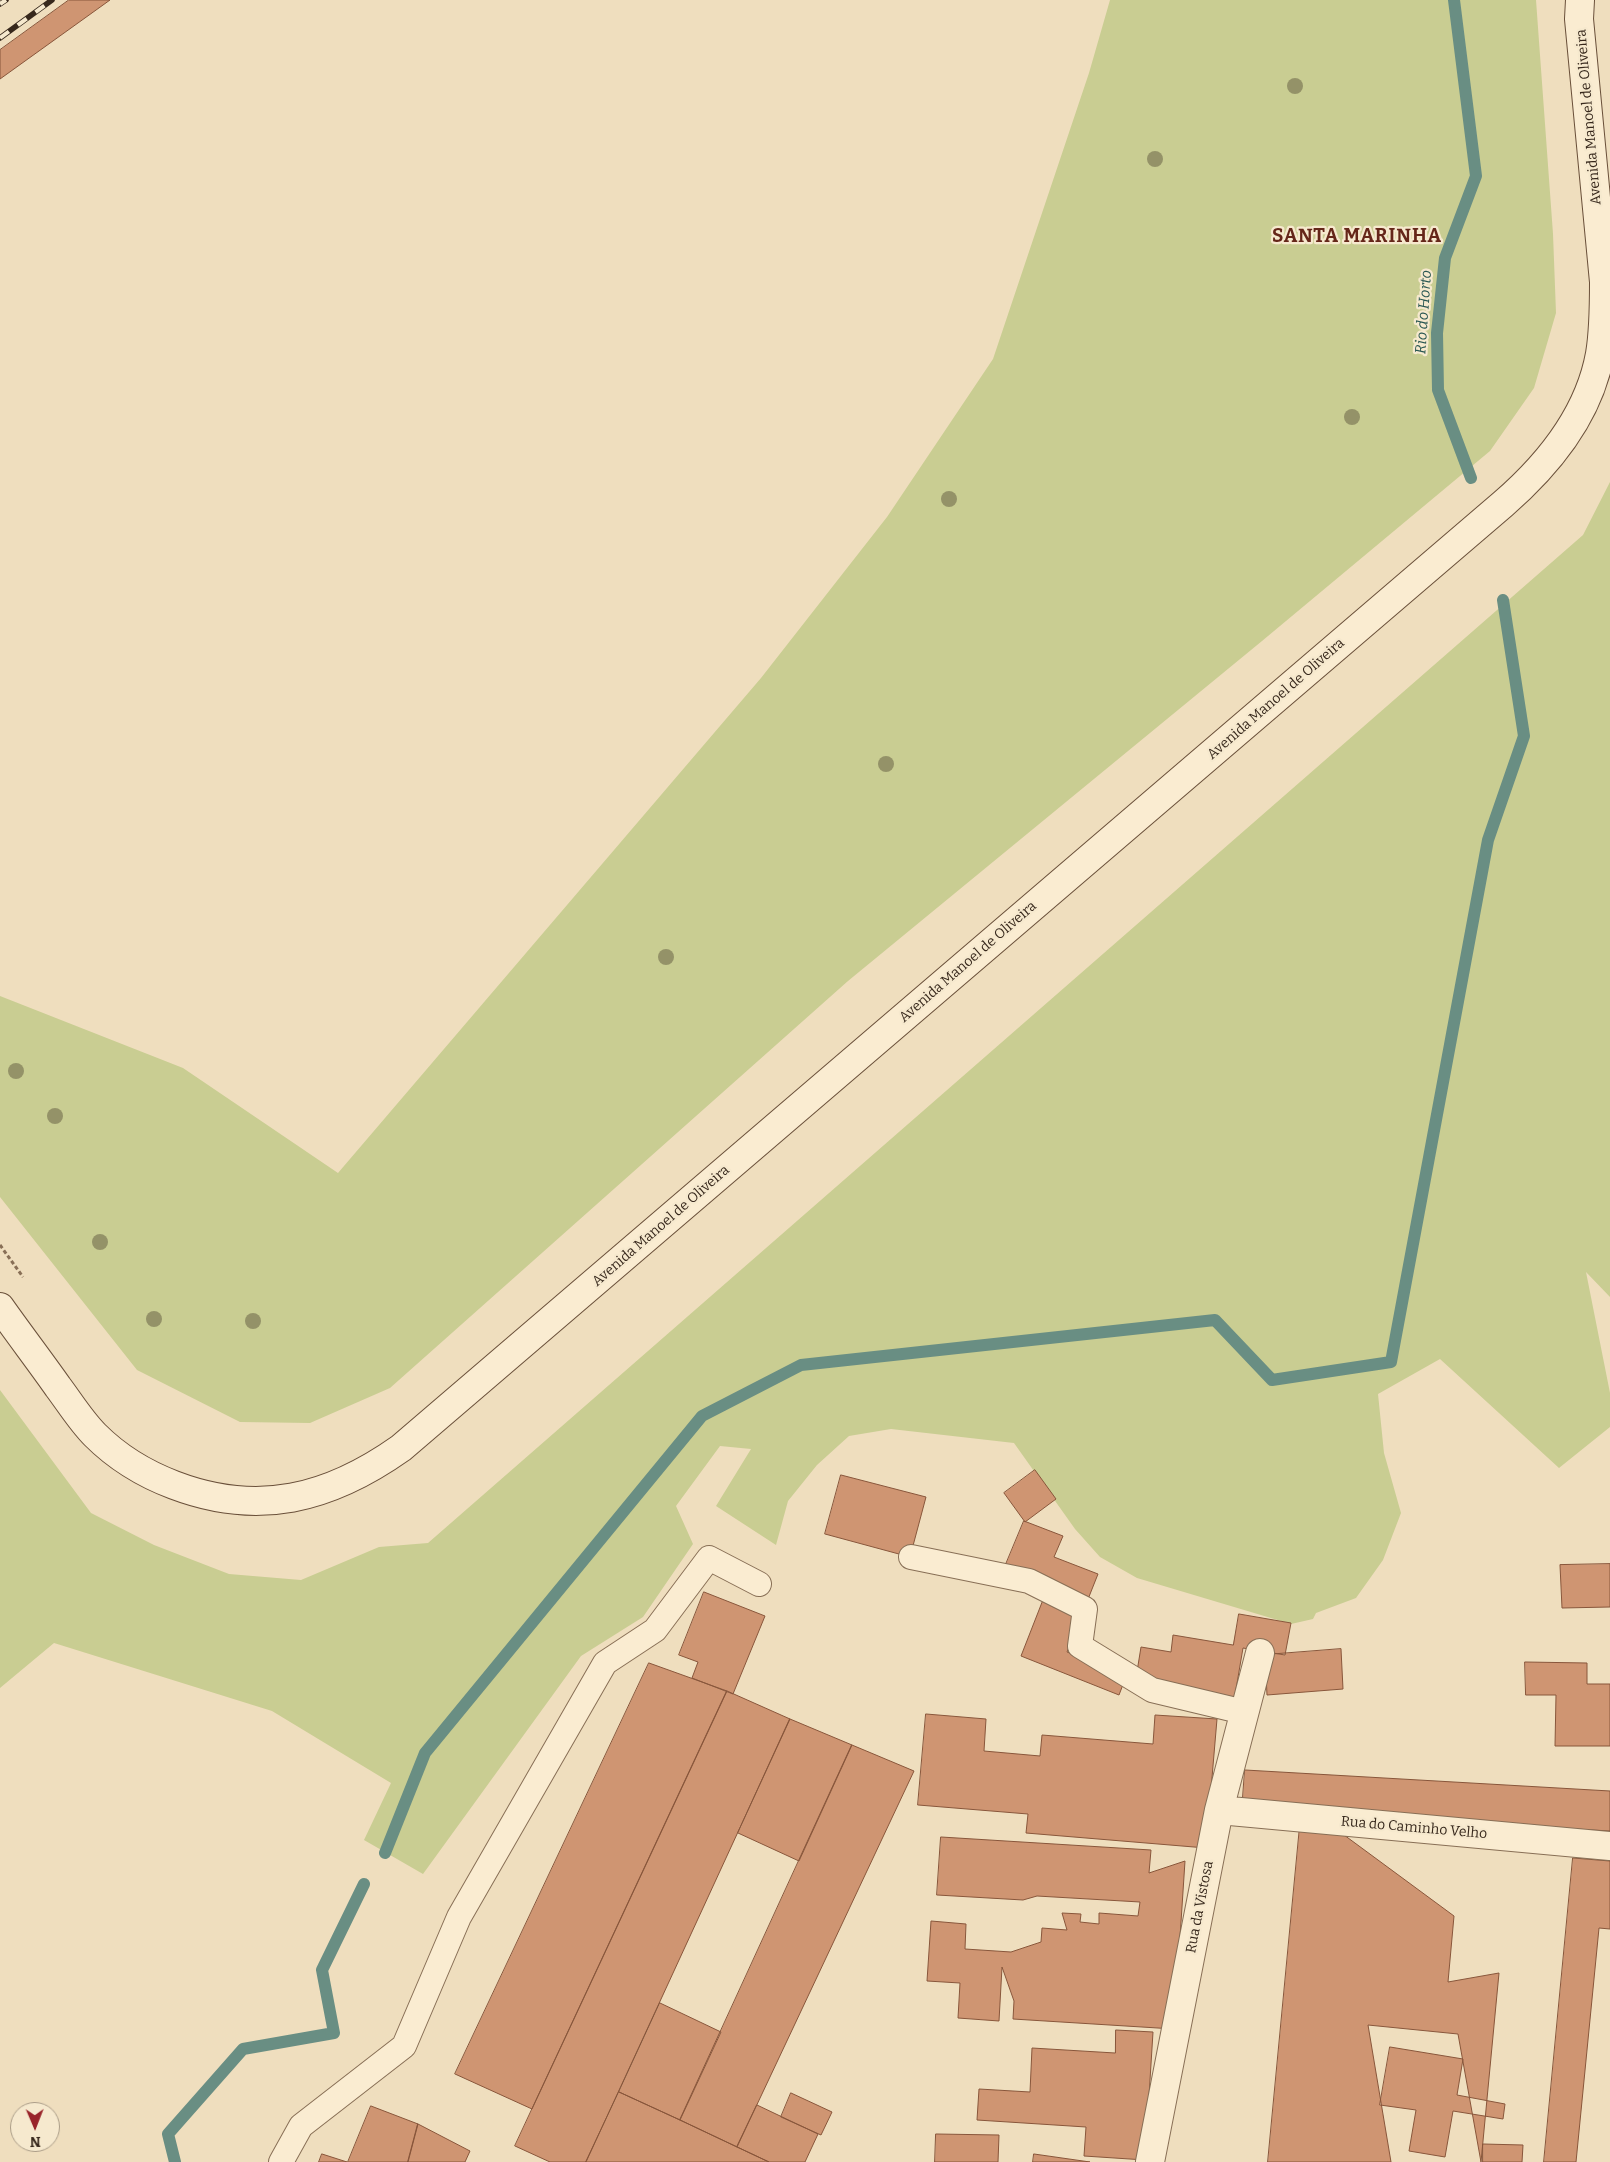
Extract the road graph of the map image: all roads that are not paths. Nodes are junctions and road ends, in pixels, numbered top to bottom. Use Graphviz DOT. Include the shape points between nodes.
graph roads {
  1 [pos="1580,0"];
  2 [pos="0,1308"];
  3 [pos="911,1557"];
  4 [pos="759,1584"];
  5 [pos="1260,1653"];
  6 [pos="1244,1712"];
  7 [pos="1219,1810"];
  8 [pos="1610,1846"];
  9 [pos="281,2162"];
  10 [pos="1150,2162"];
  1 -- 2 [label="main road, Avenida Manoel de Oliveira" via="1579,19 1604,282 1604,319 1600,355 1590,388 1577,418 1545,463 1509,499 401,1448 372,1469 344,1483 293,1498 245,1502 193,1492 140,1470 94,1434"];
  3 -- 6 [label="lane" via="1029,1581 1085,1609 1080,1646 1152,1690"];
  4 -- 9 [label="lane" via="709,1558 654,1630 605,1663 459,1917 404,2046 301,2126"];
  5 -- 6 [label="main road, Rua da Vistosa"];
  6 -- 7 [label="main road, Rua da Vistosa"];
  7 -- 8 [label="main road, Rua do Caminho Velho"];
  7 -- 10 [label="main road, Rua da Vistosa"];
}
